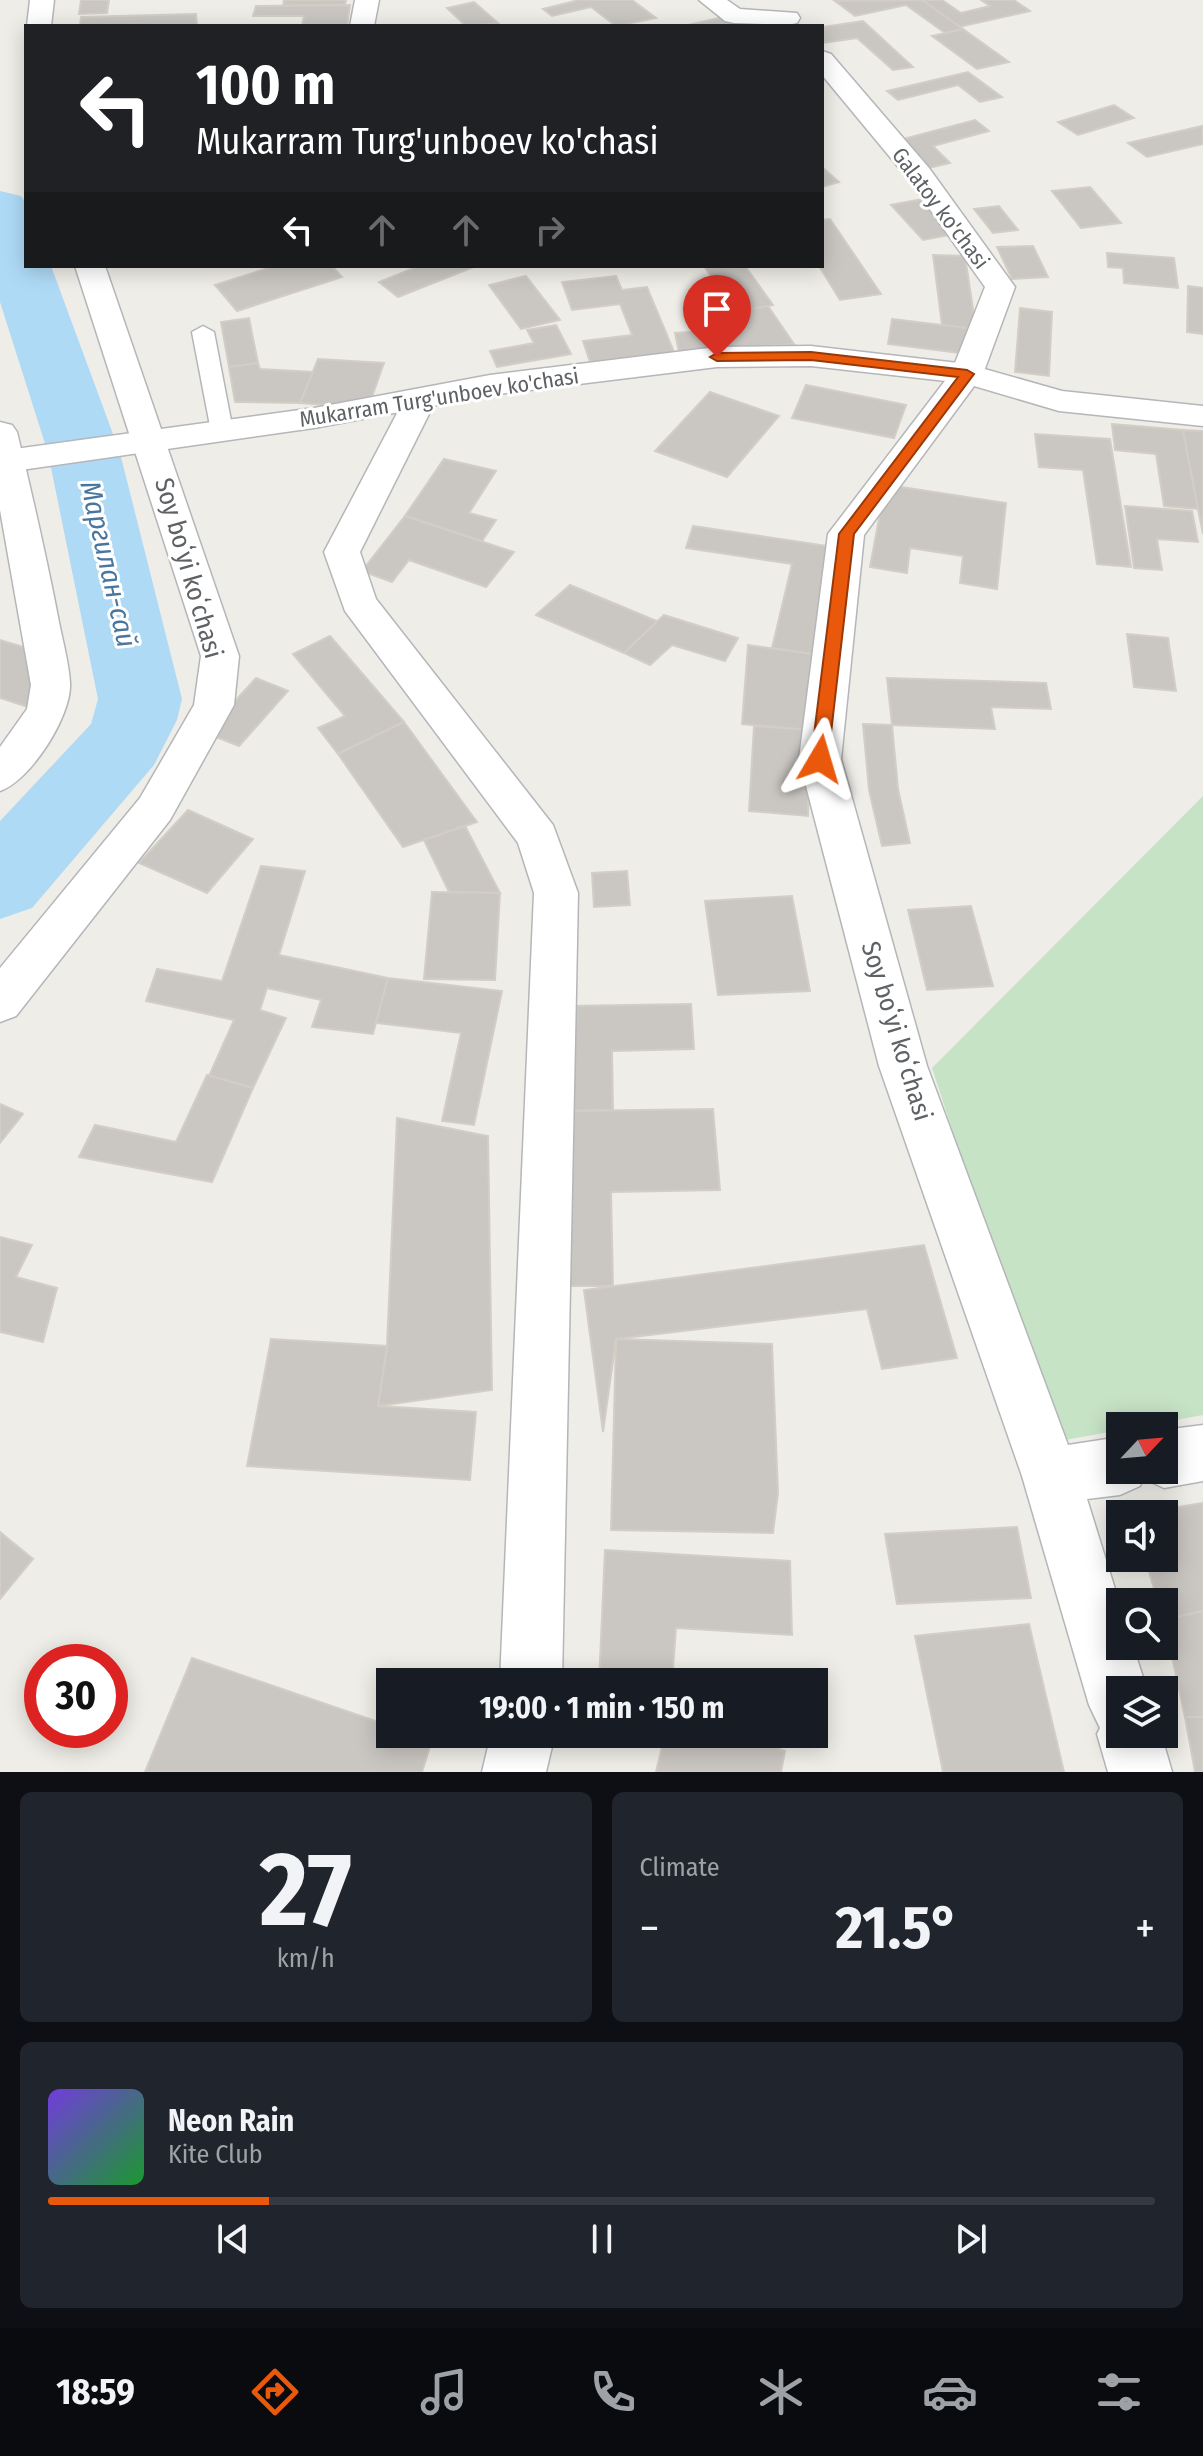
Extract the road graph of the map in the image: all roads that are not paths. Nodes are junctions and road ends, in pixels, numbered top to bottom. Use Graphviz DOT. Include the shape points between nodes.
graph roads {
  1 [pos="42,0"];
  2 [pos="367,0"];
  3 [pos="711,0"];
  4 [pos="814,0"];
  5 [pos="791,22"];
  6 [pos="39,24"];
  7 [pos="362,24"];
  8 [pos="824,61"];
  9 [pos="91,268"];
  10 [pos="203,332"];
  11 [pos="967,374"];
  12 [pos="420,400"];
  13 [pos="1203,416"];
  14 [pos="222,431"];
  15 [pos="150,442"];
  16 [pos="2,452"];
  17 [pos="0,775"];
  18 [pos="0,1002"];
  19 [pos="1203,1453"];
  20 [pos="1178,1457"];
  21 [pos="1106,1468"];
  22 [pos="1051,1476"];
  23 [pos="531,1668"];
  24 [pos="1111,1676"];
  25 [pos="520,1748"];
  26 [pos="1133,1748"];
  27 [pos="514,1772"];
  28 [pos="1140,1772"];
  1 -- 6 [label="street"];
  2 -- 7 [label="street"];
  3 -- 5 [label="street" via="734,16"];
  4 -- 5 [label="street"];
  8 -- 11 [label="street, Galatoy ko'chasi" via="919,174 1000,287"];
  9 -- 15 [label="street, Soy boʻyi koʻchasi"];
  10 -- 14 [label="lane"];
  11 -- 12 [label="street, Mukarram Turg'unboev ko'chasi" via="811,356 717,357 490,385"];
  11 -- 13 [label="street, Mukarram Turg'unboev ko'chasi" via="1059,401"];
  11 -- 22 [label="street, Soy boʻyi koʻchasi" via="846,534 820,759 903,1066"];
  12 -- 14 [label="street, Mukarram Turg'unboev ko'chasi"];
  12 -- 23 [label="street" via="342,552 358,602 538,837 556,893"];
  14 -- 15 [label="street, Mukarram Turg'unboev ko'chasi"];
  15 -- 16 [label="street, Mukarram Turg'unboev ko'chasi"];
  15 -- 18 [label="street, Soy boʻyi koʻchasi" via="220,656 214,705 155,809"];
  16 -- 17 [label="street" via="26,546 51,685 47,709"];
  19 -- 20 [label="street"];
  21 -- 22 [label="street"];
  22 -- 24 [label="street, Soy boʻyi koʻchasi"];
  25 -- 27 [label="street"];
  26 -- 28 [label="street"];
}
